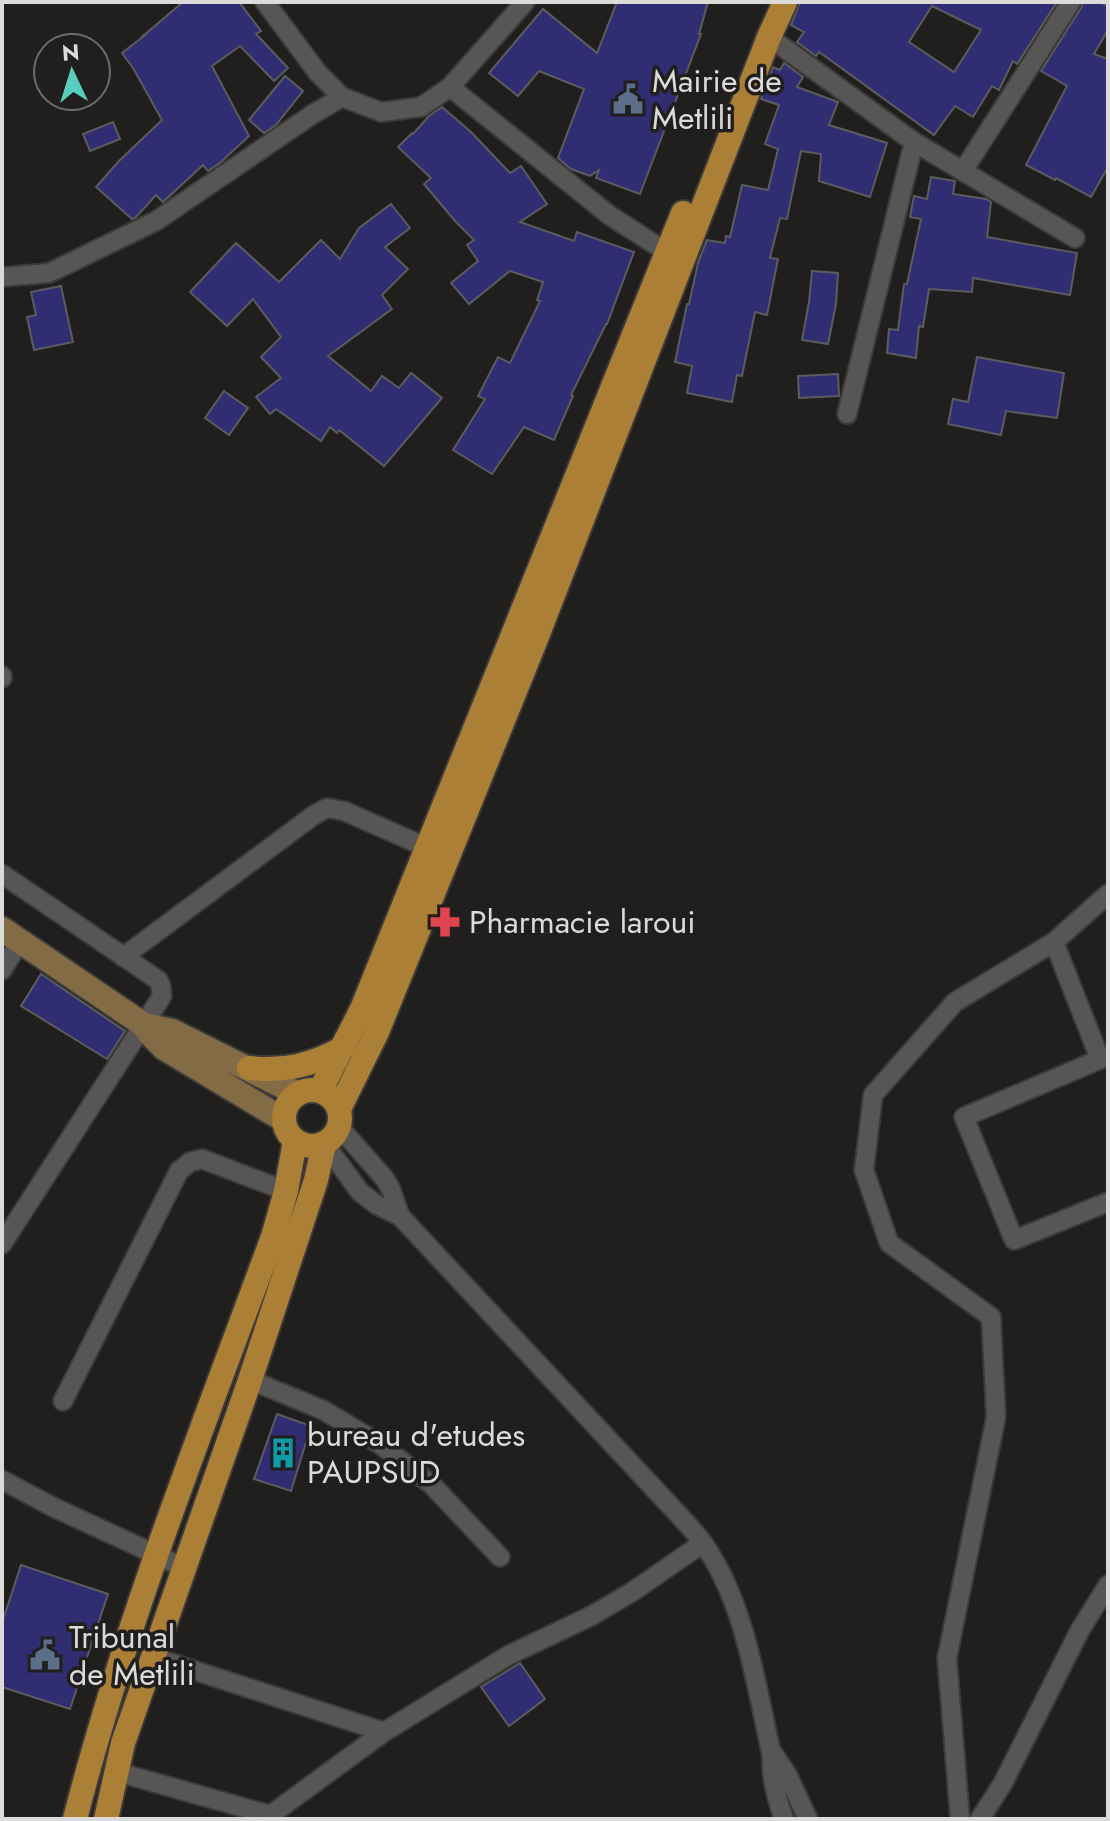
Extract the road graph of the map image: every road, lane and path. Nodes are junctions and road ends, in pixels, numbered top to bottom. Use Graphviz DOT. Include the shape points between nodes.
graph roads {
  1 [pos="265,2"];
  2 [pos="525,2"];
  3 [pos="766,2"];
  4 [pos="785,2"];
  5 [pos="1071,2"];
  6 [pos="769,37"];
  7 [pos="450,87"];
  8 [pos="342,97"];
  9 [pos="914,142"];
  10 [pos="963,171"];
  11 [pos="1075,238"];
  12 [pos="674,257"];
  13 [pos="2,277"];
  14 [pos="847,414"];
  15 [pos="428,848"];
  16 [pos="2,874"];
  17 [pos="1108,894"];
  18 [pos="11,935"];
  19 [pos="1054,942"];
  20 [pos="123,957"];
  21 [pos="2,970"];
  22 [pos="144,1025"];
  23 [pos="343,1048"];
  24 [pos="1104,1057"];
  25 [pos="249,1068"];
  26 [pos="309,1092"];
  27 [pos="290,1130"];
  28 [pos="332,1131"];
  29 [pos="286,1191"];
  30 [pos="1108,1202"];
  31 [pos="400,1216"];
  32 [pos="2,1244"];
  33 [pos="250,1380"];
  34 [pos="63,1401"];
  35 [pos="2,1480"];
  36 [pos="703,1543"];
  37 [pos="157,1554"];
  38 [pos="500,1557"];
  39 [pos="185,1568"];
  40 [pos="1108,1585"];
  41 [pos="153,1657"];
  42 [pos="384,1732"];
  43 [pos="772,1752"];
  44 [pos="117,1772"];
  45 [pos="268,1817"];
  46 [pos="75,1819"];
  47 [pos="106,1819"];
  48 [pos="784,1819"];
  49 [pos="808,1819"];
  50 [pos="960,1819"];
  51 [pos="980,1819"];
  1 -- 8 [label="street"];
  2 -- 7 [label="street"];
  3 -- 12 [label="main road"];
  4 -- 6 [label="main road"];
  5 -- 10 [label="street"];
  6 -- 9 [label="street"];
  6 -- 12 [label="main road"];
  7 -- 8 [label="street" via="421,107 381,112"];
  7 -- 12 [label="street" via="609,215"];
  8 -- 13 [label="street" via="156,221 49,273"];
  9 -- 10 [label="street"];
  9 -- 14 [label="street"];
  10 -- 11 [label="street"];
  12 -- 15 [label="main road"];
  12 -- 28 [label="main road" via="536,639"];
  15 -- 20 [label="street" via="327,808"];
  15 -- 23 [label="main road"];
  16 -- 20 [label="street"];
  17 -- 19 [label="street"];
  18 -- 21 [label="street"];
  18 -- 22 [label="main road"];
  19 -- 24 [label="street"];
  19 -- 50 [label="street" via="955,1002 873,1095 864,1170 889,1243 991,1317 996,1417 947,1658"];
  20 -- 22 [label="street" via="161,986 162,996"];
  22 -- 25 [label="main road" via="172,1031"];
  22 -- 27 [label="main road" via="164,1048"];
  22 -- 32 [label="street"];
  23 -- 25 [label="main road" via="308,1064"];
  23 -- 26 [label="main road"];
  24 -- 30 [label="street" via="964,1117 1014,1240"];
  25 -- 26 [label="main road"];
  26 -- 27 [label="main road" via="287,1105"];
  26 -- 28 [label="main road" via="332,1098"];
  27 -- 28 [label="main road" via="309,1146"];
  27 -- 29 [label="main road"];
  28 -- 31 [label="street" via="385,1179"];
  28 -- 31 [label="street" via="360,1192"];
  28 -- 33 [label="main road"];
  29 -- 34 [label="street" via="202,1159 179,1171"];
  29 -- 37 [label="main road"];
  31 -- 36 [label="street"];
  33 -- 38 [label="street" via="323,1410 380,1444 432,1485"];
  33 -- 39 [label="main road"];
  35 -- 37 [label="street"];
  36 -- 42 [label="street" via="632,1592 509,1655"];
  36 -- 43 [label="street" via="733,1599"];
  37 -- 39 [label="street"];
  37 -- 46 [label="main road" via="96,1737"];
  39 -- 41 [label="main road"];
  40 -- 51 [label="street"];
  41 -- 42 [label="street"];
  41 -- 44 [label="main road"];
  42 -- 45 [label="street"];
  43 -- 48 [label="street"];
  43 -- 49 [label="street"];
  44 -- 45 [label="street"];
  44 -- 47 [label="main road"];
}
